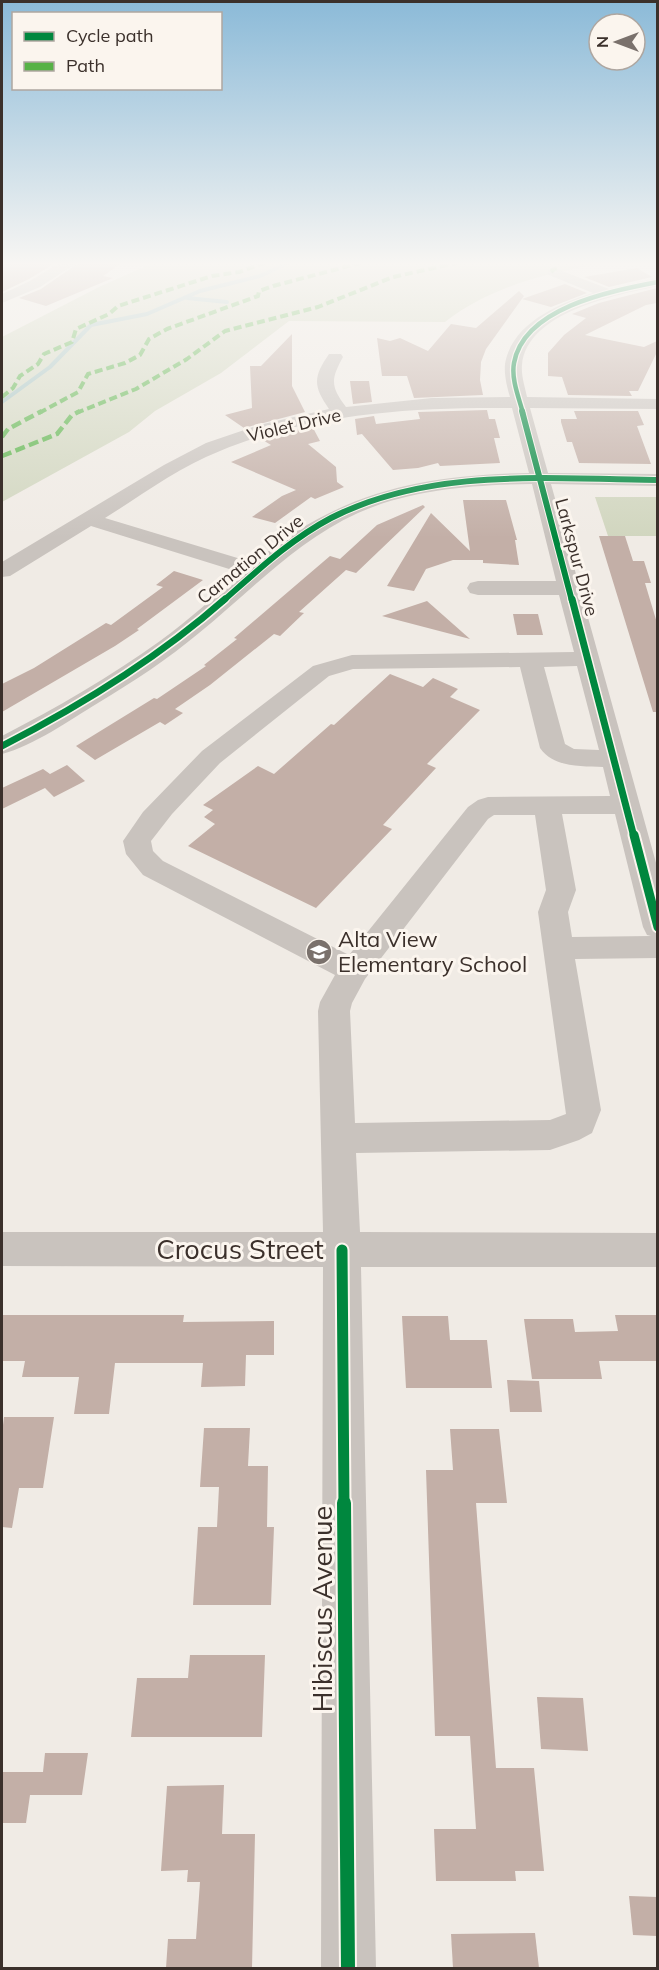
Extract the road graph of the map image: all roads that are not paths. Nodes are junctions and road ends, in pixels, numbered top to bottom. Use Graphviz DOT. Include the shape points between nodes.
graph roads {
  1 [pos="517,354"];
  2 [pos="335,357"];
  3 [pos="520,404"];
  4 [pos="657,404"];
  5 [pos="341,413"];
  6 [pos="540,480"];
  7 [pos="657,480"];
  8 [pos="88,519"];
  9 [pos="2,571"];
  10 [pos="259,571"];
  11 [pos="478,588"];
  12 [pos="568,588"];
  13 [pos="587,659"];
  14 [pos="530,660"];
  15 [pos="2,746"];
  16 [pos="613,759"];
  17 [pos="547,805"];
  18 [pos="625,805"];
  19 [pos="657,927"];
  20 [pos="657,947"];
  21 [pos="558,948"];
  22 [pos="354,971"];
  23 [pos="337,1130"];
  24 [pos="2,1249"];
  25 [pos="342,1250"];
  26 [pos="657,1250"];
  27 [pos="348,1968"];
  1 -- 3 [label="street, Larkspur Drive" via="514,381"];
  2 -- 5 [label="street" via="323,387"];
  3 -- 4 [label="street, Violet Drive"];
  3 -- 5 [label="street, Violet Drive" via="413,405"];
  3 -- 6 [label="street, Larkspur Drive"];
  5 -- 8 [label="street, Violet Drive" via="283,424 213,448"];
  6 -- 7 [label="street, Carnation Drive"];
  6 -- 10 [label="street, Carnation Drive" via="449,483 384,497 324,521"];
  6 -- 12 [label="street, Larkspur Drive"];
  8 -- 9 [label="street, Violet Drive"];
  8 -- 10 [label="street"];
  10 -- 15 [label="street, Carnation Drive" via="187,631 116,681"];
  11 -- 12 [label="street"];
  12 -- 13 [label="street, Larkspur Drive"];
  13 -- 14 [label="street"];
  13 -- 16 [label="street, Larkspur Drive"];
  14 -- 16 [label="street" via="553,748 568,757"];
  14 -- 22 [label="street" via="352,662 321,671 211,757 146,825 137,841 140,854 153,868"];
  16 -- 18 [label="street, Larkspur Drive"];
  17 -- 18 [label="street, Hibiscus Avenue"];
  17 -- 21 [label="street" via="561,890 553,912"];
  17 -- 22 [label="street, Hibiscus Avenue" via="488,806 478,813"];
  18 -- 19 [label="street, Larkspur Drive"];
  20 -- 21 [label="street"];
  21 -- 23 [label="street" via="584,1110 580,1123 550,1135"];
  22 -- 23 [label="street, Hibiscus Avenue" via="334,1011"];
  23 -- 25 [label="street, Hibiscus Avenue"];
  24 -- 25 [label="street, Crocus Street"];
  25 -- 26 [label="street, Crocus Street"];
  25 -- 27 [label="street, Hibiscus Avenue"];
}
